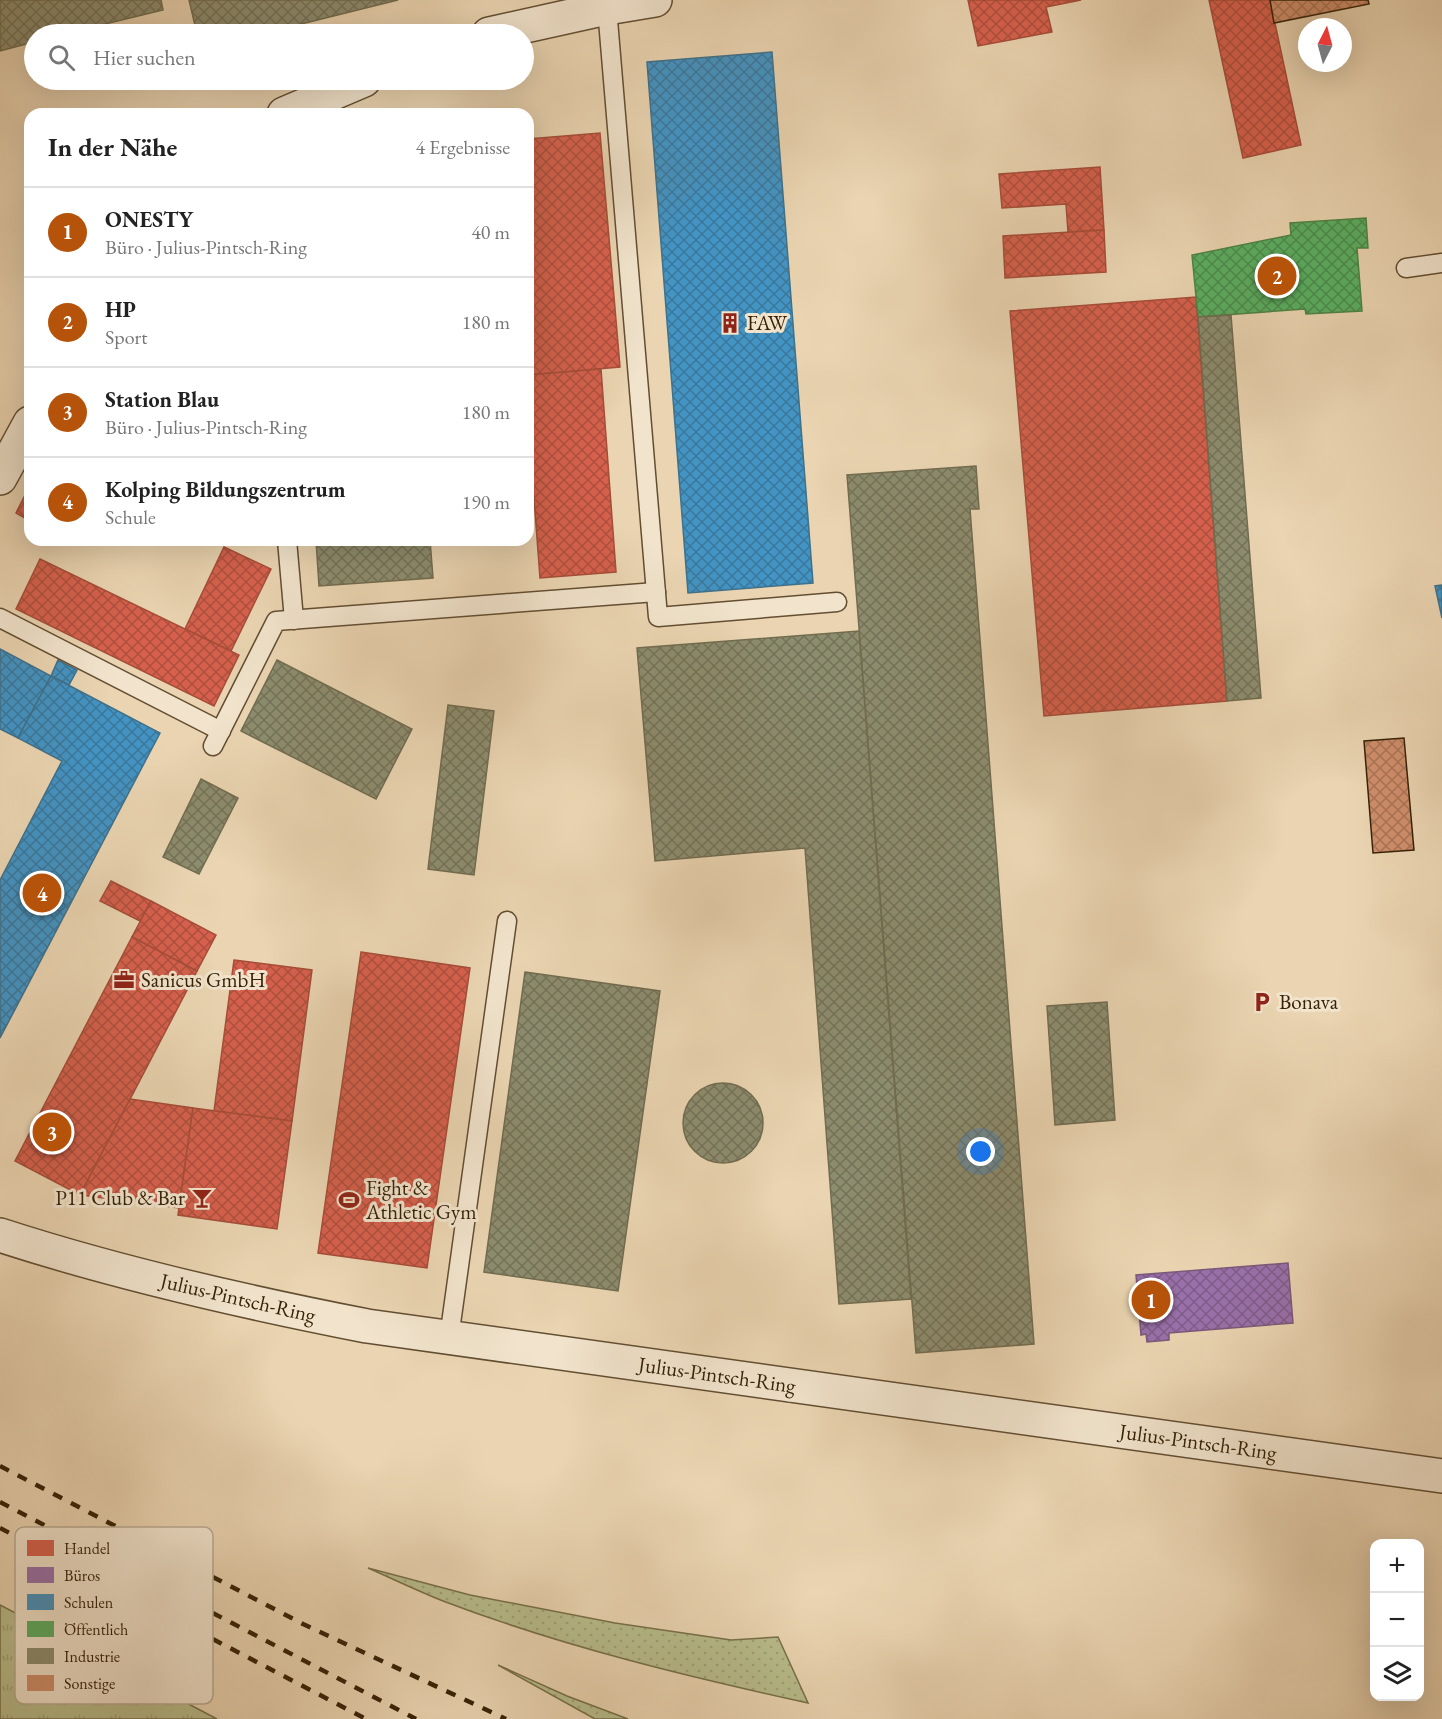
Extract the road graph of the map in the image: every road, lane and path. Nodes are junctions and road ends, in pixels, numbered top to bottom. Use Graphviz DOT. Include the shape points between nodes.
graph roads {
  1 [pos="655,0"];
  2 [pos="607,8"];
  3 [pos="534,24"];
  4 [pos="340,90"];
  5 [pos="298,108"];
  6 [pos="1442,263"];
  7 [pos="1406,268"];
  8 [pos="24,434"];
  9 [pos="0,478"];
  10 [pos="288,546"];
  11 [pos="656,592"];
  12 [pos="837,602"];
  13 [pos="0,618"];
  14 [pos="294,620"];
  15 [pos="507,921"];
  16 [pos="0,1235"];
  17 [pos="449,1338"];
  18 [pos="1442,1476"];
  1 -- 2 [label="street"];
  2 -- 3 [label="street"];
  2 -- 11 [label="lane"];
  4 -- 5 [label="street"];
  6 -- 7 [label="lane"];
  8 -- 9 [label="street"];
  10 -- 14 [label="lane"];
  11 -- 12 [label="lane" via="658,617"];
  11 -- 14 [label="lane"];
  13 -- 14 [label="lane" via="217,739 276,621"];
  15 -- 17 [label="lane"];
  16 -- 17 [label="street, Julius-Pintsch-Ring" via="196,1290 290,1311"];
  17 -- 18 [label="street, Julius-Pintsch-Ring"];
}
